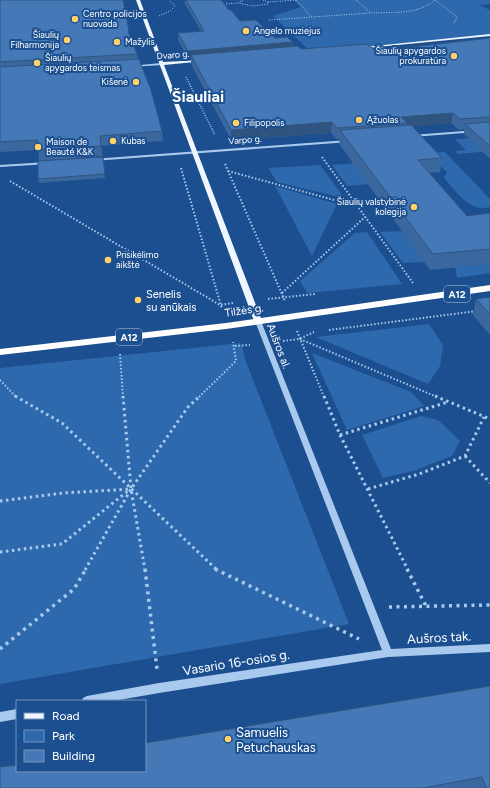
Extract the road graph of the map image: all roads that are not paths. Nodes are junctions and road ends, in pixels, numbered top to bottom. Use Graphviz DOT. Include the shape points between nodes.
graph roads {
  1 [pos="138,0"];
  2 [pos="490,35"];
  3 [pos="351,48"];
  4 [pos="206,61"];
  5 [pos="161,64"];
  6 [pos="130,66"];
  7 [pos="490,130"];
  8 [pos="406,137"];
  9 [pos="351,141"];
  10 [pos="196,152"];
  11 [pos="86,160"];
  12 [pos="55,162"];
  13 [pos="0,166"];
  14 [pos="490,288"];
  15 [pos="258,322"];
  16 [pos="0,352"];
  17 [pos="490,648"];
  18 [pos="388,653"];
  19 [pos="93,700"];
  20 [pos="16,714"];
  21 [pos="0,717"];
  1 -- 5 [label="main road, Aušros al."];
  2 -- 3 [label="main road"];
  4 -- 5 [label="main road, Dvaro g."];
  5 -- 6 [label="street, Dvaro g."];
  5 -- 10 [label="main road, Aušros al."];
  7 -- 8 [label="street"];
  9 -- 10 [label="street, Varpo g."];
  10 -- 11 [label="street, Varpo g."];
  10 -- 15 [label="main road, Aušros al."];
  12 -- 13 [label="street"];
  14 -- 15 [label="highway, Tilžės g. / A12"];
  15 -- 16 [label="highway, Tilžės g. / A12"];
  15 -- 18 [label="street, Aušros al."];
  17 -- 18 [label="street, Aušros tak."];
  18 -- 19 [label="street, Vasario 16-osios g."];
  20 -- 21 [label="street"];
}
